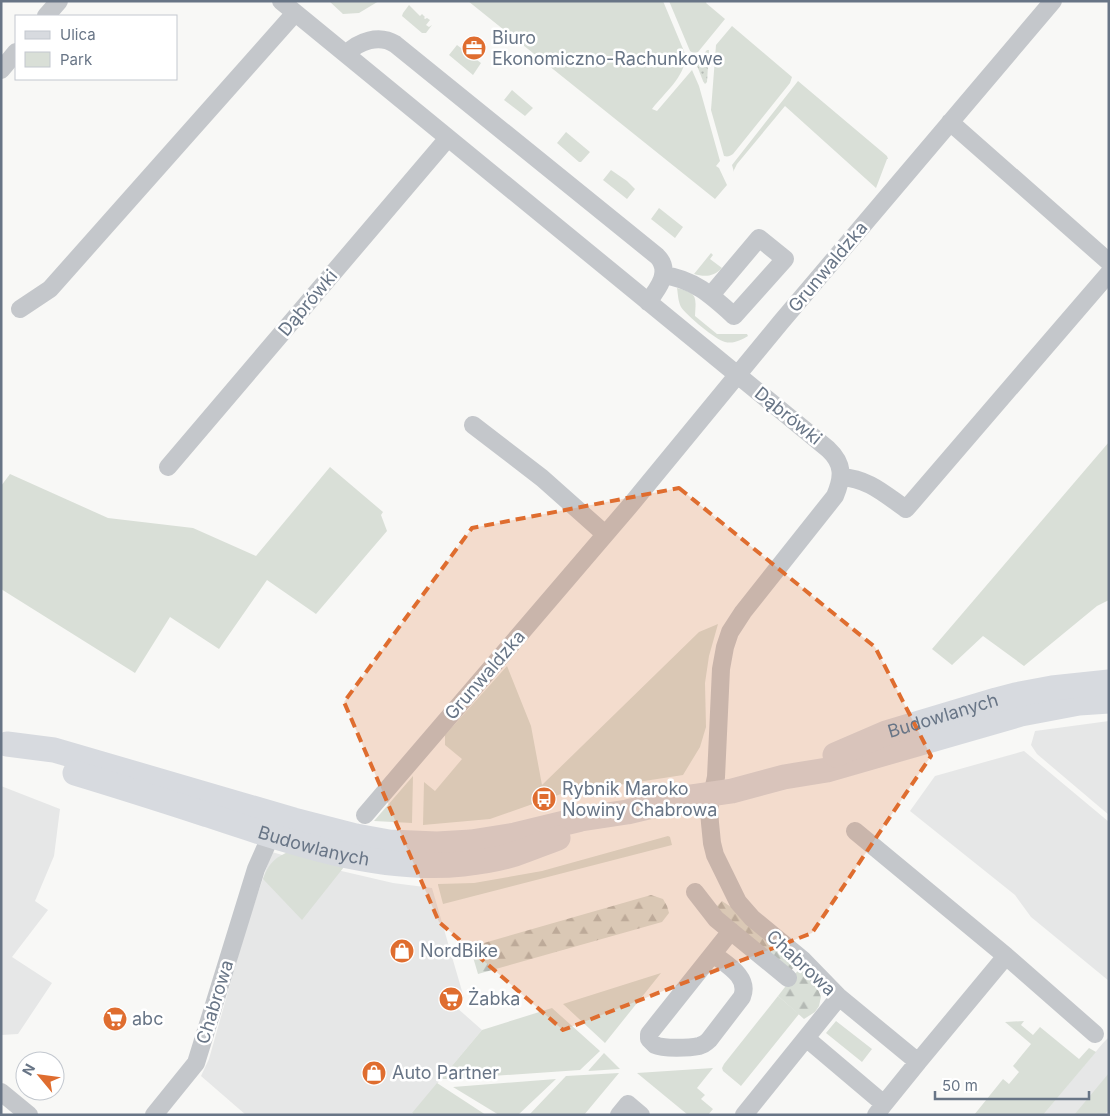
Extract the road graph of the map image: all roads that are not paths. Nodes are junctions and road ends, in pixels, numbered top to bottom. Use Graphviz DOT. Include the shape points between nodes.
graph roads {
  1 [pos="59,1"];
  2 [pos="281,1"];
  3 [pos="1053,1"];
  4 [pos="295,13"];
  5 [pos="47,15"];
  6 [pos="15,53"];
  7 [pos="346,54"];
  8 [pos="1,70"];
  9 [pos="950,122"];
  10 [pos="448,138"];
  11 [pos="1109,262"];
  12 [pos="1109,273"];
  13 [pos="663,275"];
  14 [pos="711,295"];
  15 [pos="648,302"];
  16 [pos="20,309"];
  17 [pos="737,374"];
  18 [pos="472,425"];
  19 [pos="168,467"];
  20 [pos="841,477"];
  21 [pos="605,534"];
  22 [pos="1109,682"];
  23 [pos="1109,702"];
  24 [pos="4,743"];
  25 [pos="784,777"];
  26 [pos="712,794"];
  27 [pos="365,815"];
  28 [pos="275,826"];
  29 [pos="854,831"];
  30 [pos="695,892"];
  31 [pos="731,931"];
  32 [pos="713,954"];
  33 [pos="1006,956"];
  34 [pos="788,978"];
  35 [pos="839,997"];
  36 [pos="1095,1034"];
  37 [pos="806,1038"];
  38 [pos="918,1062"];
  39 [pos="1,1092"];
  40 [pos="880,1110"];
  41 [pos="162,1112"];
  42 [pos="29,1115"];
  43 [pos="619,1115"];
  44 [pos="641,1115"];
  45 [pos="744,1115"];
  1 -- 5 [label="street"];
  2 -- 4 [label="street, Dąbrówki"];
  3 -- 9 [label="street, Grunwaldzka"];
  4 -- 7 [label="street, Dąbrówki"];
  4 -- 16 [label="street" via="50,289"];
  6 -- 8 [label="street"];
  7 -- 10 [label="street, Dąbrówki"];
  7 -- 13 [label="street" via="360,44 375,40 395,44 657,256 662,262"];
  9 -- 11 [label="street"];
  9 -- 17 [label="street, Grunwaldzka"];
  10 -- 15 [label="street, Dąbrówki"];
  10 -- 19 [label="street, Dąbrówki"];
  12 -- 20 [label="street" via="906,508 869,484"];
  13 -- 14 [label="street" via="683,279"];
  13 -- 15 [label="street"];
  15 -- 17 [label="street, Dąbrówki"];
  17 -- 20 [label="street, Dąbrówki" via="828,449 838,461"];
  17 -- 21 [label="street, Grunwaldzka"];
  18 -- 21 [label="street" via="542,478"];
  20 -- 26 [label="street" via="832,501 743,612 728,637 721,669 716,777"];
  21 -- 27 [label="street, Grunwaldzka"];
  22 -- 25 [label="main road, Budowlanych" via="1052,688 996,700 886,732"];
  23 -- 25 [label="main road, Budowlanych" via="1021,714 827,770"];
  24 -- 28 [label="main road, Budowlanych" via="54,750"];
  25 -- 26 [label="main road, Budowlanych"];
  26 -- 28 [label="main road, Budowlanych" via="515,835 437,844 407,844"];
  26 -- 35 [label="street, Chabrowa" via="709,809 715,856 738,902"];
  28 -- 41 [label="street, Chabrowa" via="256,868 196,1063"];
  29 -- 33 [label="street"];
  30 -- 31 [label="street" via="716,919"];
  31 -- 32 [label="street"];
  31 -- 34 [label="street"];
  32 -- 32 [label="street" via="650,1034 649,1039 654,1044 675,1047 704,1044 742,997 744,991 740,975"];
  33 -- 36 [label="street"];
  33 -- 38 [label="street"];
  35 -- 37 [label="street, Chabrowa"];
  35 -- 38 [label="street"];
  37 -- 40 [label="street"];
  37 -- 45 [label="street, Chabrowa"];
  38 -- 40 [label="street"];
  39 -- 42 [label="street"];
  43 -- 44 [label="street" via="628,1104"];
}
